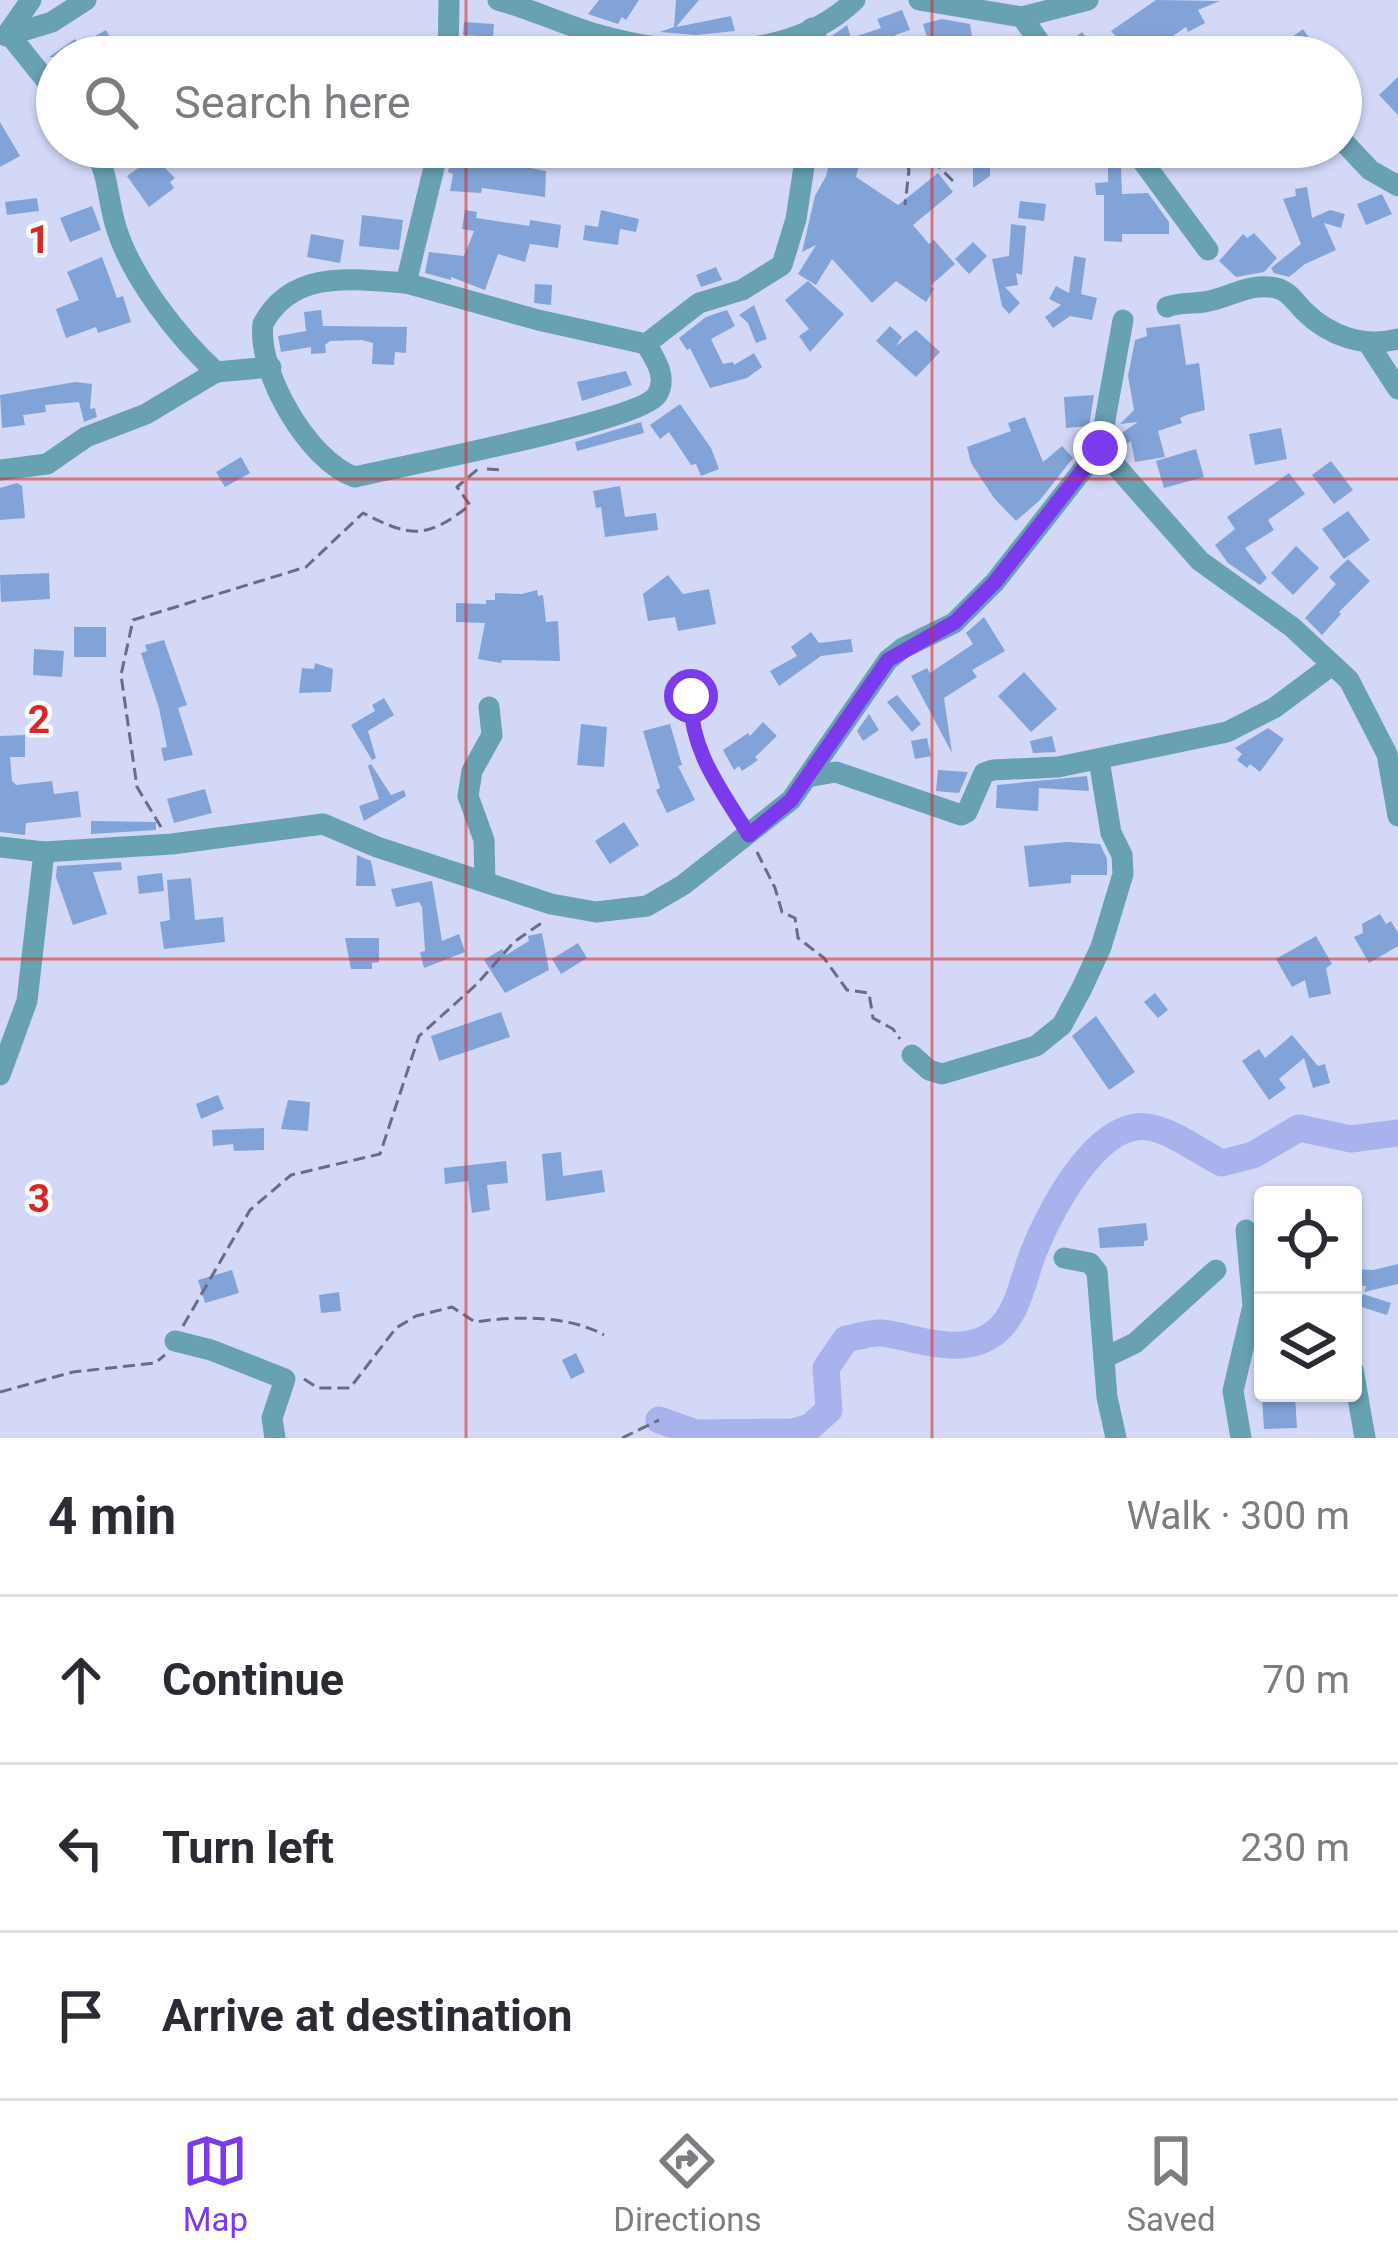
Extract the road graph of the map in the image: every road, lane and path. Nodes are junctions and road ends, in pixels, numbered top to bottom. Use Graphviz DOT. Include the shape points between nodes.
graph roads {
  1 [pos="32,0"];
  2 [pos="86,0"];
  3 [pos="449,0"];
  4 [pos="498,0"];
  5 [pos="855,0"];
  6 [pos="920,0"];
  7 [pos="1088,0"];
  8 [pos="1022,17"];
  9 [pos="812,28"];
  10 [pos="448,36"];
  11 [pos="610,36"];
  12 [pos="787,36"];
  13 [pos="815,36"];
  14 [pos="1035,36"];
  15 [pos="4,39"];
  16 [pos="36,72"];
  17 [pos="1362,161"];
  18 [pos="104,168"];
  19 [pos="434,168"];
  20 [pos="804,168"];
  21 [pos="908,168"];
  22 [pos="939,168"];
  23 [pos="1147,168"];
  24 [pos="952,182"];
  25 [pos="1398,186"];
  26 [pos="905,205"];
  27 [pos="1208,250"];
  28 [pos="406,283"];
  29 [pos="1167,307"];
  30 [pos="1123,320"];
  31 [pos="1398,339"];
  32 [pos="646,344"];
  33 [pos="1368,344"];
  34 [pos="271,367"];
  35 [pos="216,372"];
  36 [pos="1398,388"];
  37 [pos="1100,448"];
  38 [pos="0,470"];
  39 [pos="503,470"];
  40 [pos="1332,665"];
  41 [pos="691,696"];
  42 [pos="489,706"];
  43 [pos="1393,755"];
  44 [pos="1099,760"];
  45 [pos="807,777"];
  46 [pos="1398,816"];
  47 [pos="749,835"];
  48 [pos="172,844"];
  49 [pos="0,847"];
  50 [pos="44,852"];
  51 [pos="485,881"];
  52 [pos="551,904"];
  53 [pos="912,1055"];
  54 [pos="0,1075"];
  55 [pos="1246,1230"];
  56 [pos="1064,1258"];
  57 [pos="1216,1270"];
  58 [pos="604,1335"];
  59 [pos="175,1341"];
  60 [pos="1104,1358"];
  61 [pos="285,1379"];
  62 [pos="0,1392"];
  63 [pos="1359,1402"];
  64 [pos="659,1420"];
  65 [pos="274,1438"];
  66 [pos="622,1438"];
  67 [pos="1117,1438"];
  68 [pos="1240,1438"];
  69 [pos="1365,1438"];
  1 -- 15 [label="street"];
  2 -- 15 [label="street"];
  3 -- 10 [label="street"];
  4 -- 11 [label="street"];
  5 -- 9 [label="street"];
  6 -- 8 [label="street"];
  7 -- 8 [label="street"];
  8 -- 14 [label="street"];
  9 -- 12 [label="street"];
  9 -- 13 [label="street"];
  15 -- 16 [label="street"];
  17 -- 25 [label="street"];
  18 -- 35 [label="street" via="130,260 183,341"];
  19 -- 28 [label="street"];
  20 -- 32 [label="street" via="782,265 742,290 699,303"];
  21 -- 26 [label="path"];
  22 -- 24 [label="path"];
  23 -- 27 [label="street"];
  28 -- 32 [label="street"];
  28 -- 34 [label="street" via="297,287 263,324"];
  29 -- 33 [label="street" via="1277,288 1317,322"];
  30 -- 37 [label="street"];
  31 -- 33 [label="street"];
  32 -- 34 [label="street" via="662,382 646,406 355,477 338,472 301,431"];
  33 -- 36 [label="street"];
  34 -- 35 [label="street"];
  35 -- 38 [label="street" via="46,464"];
  37 -- 40 [label="street" via="1201,562"];
  37 -- 45 [label="street" via="955,622 888,660"];
  39 -- 48 [label="path" via="479,468 458,488 470,505 447,523 416,534 363,513 307,567 133,620 121,675 137,788"];
  40 -- 43 [label="street"];
  40 -- 44 [label="street" via="1244,726"];
  41 -- 47 [label="path" via="703,760"];
  42 -- 51 [label="street" via="492,735 468,796 484,840"];
  43 -- 46 [label="street"];
  44 -- 45 [label="street" via="984,773 961,815 836,772"];
  44 -- 53 [label="street" via="1124,874 1101,947 1062,1025 1036,1046 942,1073"];
  45 -- 47 [label="street"];
  47 -- 52 [label="street" via="647,906 596,912"];
  47 -- 53 [label="path" via="798,938 847,990 869,993 874,1018"];
  48 -- 50 [label="street"];
  48 -- 51 [label="street" via="323,824"];
  49 -- 50 [label="street"];
  50 -- 54 [label="street" via="27,1001"];
  51 -- 52 [label="street"];
  52 -- 59 [label="path" via="544,921 419,1036 380,1154 291,1175 250,1210"];
  55 -- 68 [label="street" via="1253,1306 1233,1390"];
  56 -- 60 [label="street" via="1090,1263 1097,1273"];
  57 -- 60 [label="street" via="1135,1342"];
  58 -- 61 [label="path" via="513,1316 475,1322 452,1307 396,1328 350,1388"];
  59 -- 61 [label="street"];
  59 -- 62 [label="path" via="154,1363 73,1372"];
  60 -- 67 [label="street"];
  61 -- 65 [label="street"];
  63 -- 69 [label="street"];
  64 -- 66 [label="path"];
}
